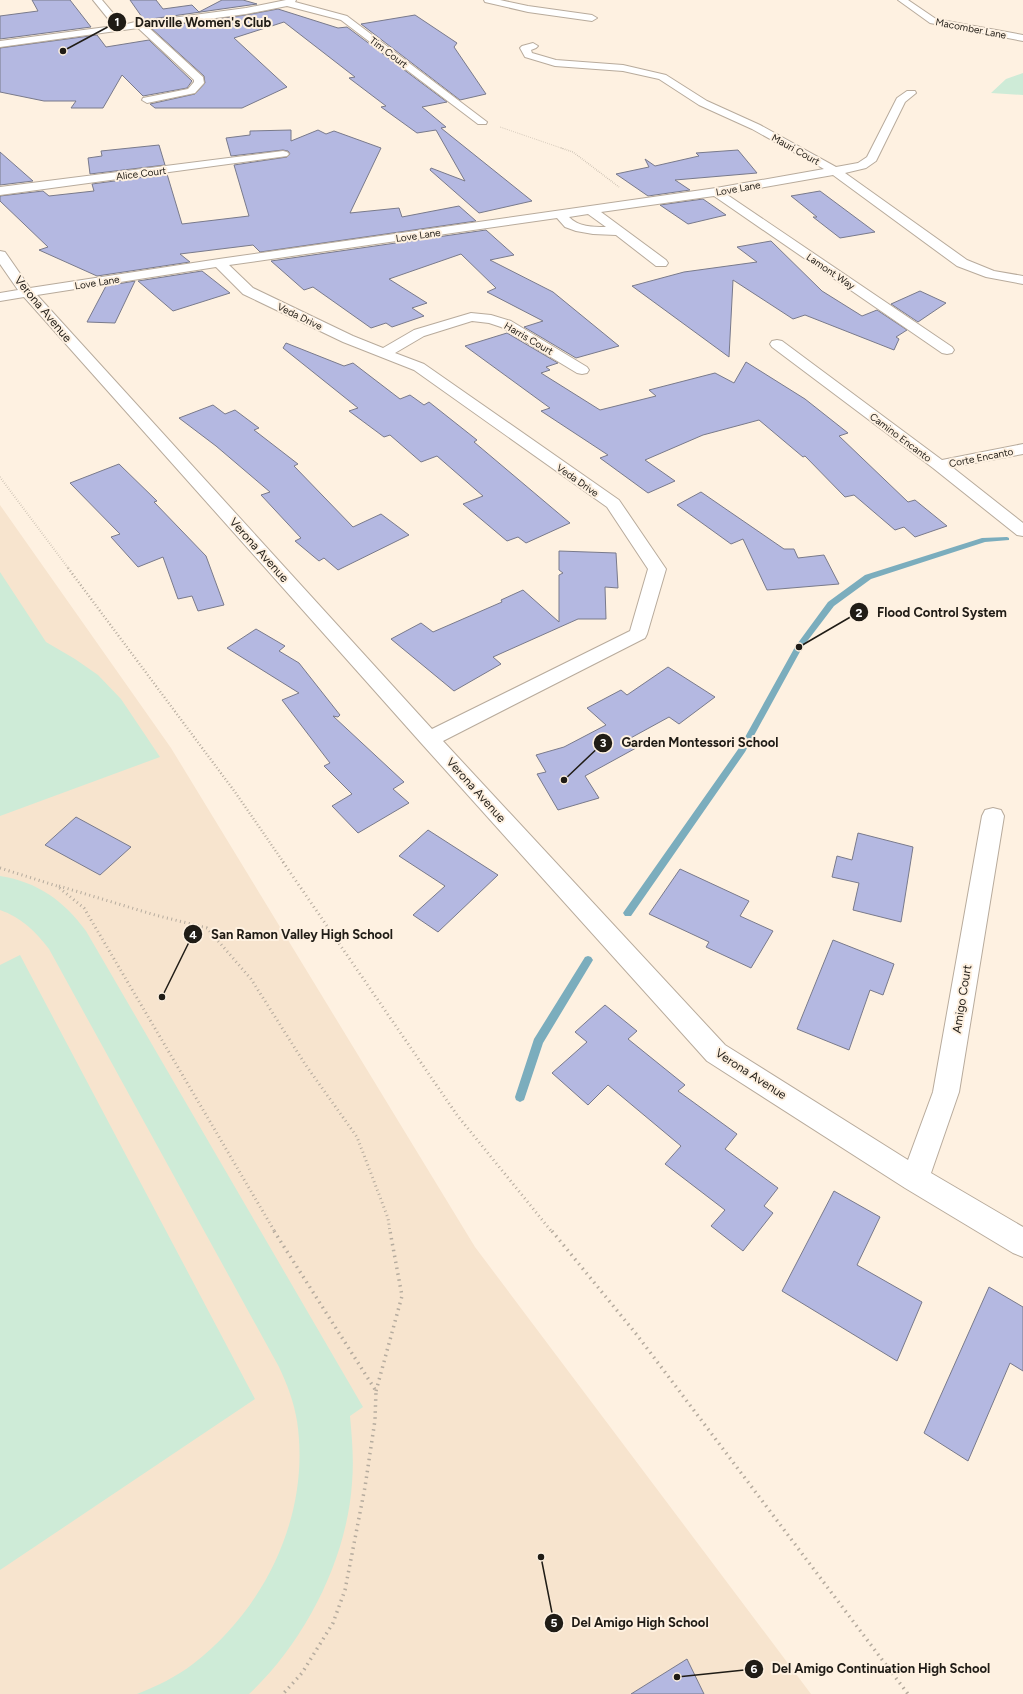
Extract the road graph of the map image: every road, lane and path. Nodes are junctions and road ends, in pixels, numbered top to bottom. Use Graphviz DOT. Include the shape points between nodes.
graph roads {
  1 [pos="97,0"];
  2 [pos="488,0"];
  3 [pos="902,0"];
  4 [pos="289,1"];
  5 [pos="592,18"];
  6 [pos="139,24"];
  7 [pos="120,27"];
  8 [pos="1023,38"];
  9 [pos="0,44"];
  10 [pos="533,46"];
  11 [pos="911,93"];
  12 [pos="147,100"];
  13 [pos="482,122"];
  14 [pos="283,154"];
  15 [pos="835,171"];
  16 [pos="0,192"];
  17 [pos="716,192"];
  18 [pos="641,203"];
  19 [pos="591,210"];
  20 [pos="560,214"];
  21 [pos="618,231"];
  22 [pos="0,255"];
  23 [pos="219,263"];
  24 [pos="661,263"];
  25 [pos="1023,280"];
  26 [pos="27,293"];
  27 [pos="0,297"];
  28 [pos="777,344"];
  29 [pos="947,350"];
  30 [pos="384,353"];
  31 [pos="582,370"];
  32 [pos="1023,449"];
  33 [pos="939,465"];
  34 [pos="0,478"];
  35 [pos="1023,532"];
  36 [pos="429,739"];
  37 [pos="993,816"];
  38 [pos="0,868"];
  39 [pos="56,886"];
  40 [pos="915,1179"];
  41 [pos="1023,1243"];
  42 [pos="376,1391"];
  43 [pos="283,1694"];
  44 [pos="908,1694"];
  1 -- 7 [label="street"];
  2 -- 5 [label="street" via="528,9"];
  3 -- 8 [label="street, Macomber Lane" via="933,21"];
  4 -- 6 [label="street" via="246,11"];
  4 -- 13 [label="street, Tim Court" via="344,18"];
  6 -- 7 [label="street"];
  6 -- 12 [label="street" via="199,79 199,83 191,91"];
  7 -- 9 [label="street"];
  10 -- 15 [label="street, Mauri Court" via="525,48 528,54 555,63 624,68 662,76 703,103 756,127"];
  11 -- 15 [label="street, Love Lane" via="901,100 872,159 862,166"];
  13 -- 18 [label="path" via="573,152"];
  14 -- 16 [label="street, Alice Court"];
  15 -- 17 [label="street, Love Lane"];
  15 -- 25 [label="street" via="962,264 990,274"];
  17 -- 18 [label="street, Love Lane"];
  17 -- 29 [label="street, Lamont Way"];
  18 -- 19 [label="street, Love Lane"];
  19 -- 20 [label="street, Love Lane"];
  19 -- 21 [label="street"];
  20 -- 21 [label="street" via="570,224 584,229"];
  20 -- 23 [label="street, Love Lane"];
  21 -- 24 [label="street"];
  22 -- 26 [label="street, Verona Avenue"];
  23 -- 26 [label="street, Love Lane"];
  23 -- 30 [label="street, Veda Drive" via="248,291 348,339"];
  26 -- 27 [label="street, Love Lane"];
  26 -- 36 [label="street, Verona Avenue"];
  28 -- 33 [label="street, Camino Encanto"];
  30 -- 31 [label="street, Harris Court" via="419,333 471,317 506,324"];
  30 -- 36 [label="street, Veda Drive" via="419,367 613,504 657,569 638,634"];
  32 -- 33 [label="street, Corte Encanto"];
  33 -- 35 [label="street, Camino Encanto"];
  34 -- 44 [label="path" via="234,792 457,1115 637,1335"];
  36 -- 40 [label="street, Verona Avenue" via="716,1053"];
  37 -- 40 [label="street, Amigo Court" via="946,1092"];
  38 -- 39 [label="path"];
  39 -- 42 [label="path" via="84,908 261,1210"];
  39 -- 42 [label="path" via="207,928 251,979 305,1064 357,1137 388,1218 402,1296"];
  40 -- 41 [label="street, Verona Avenue"];
  42 -- 43 [label="path" via="375,1420 366,1486 345,1590 333,1624 302,1673"];
}
